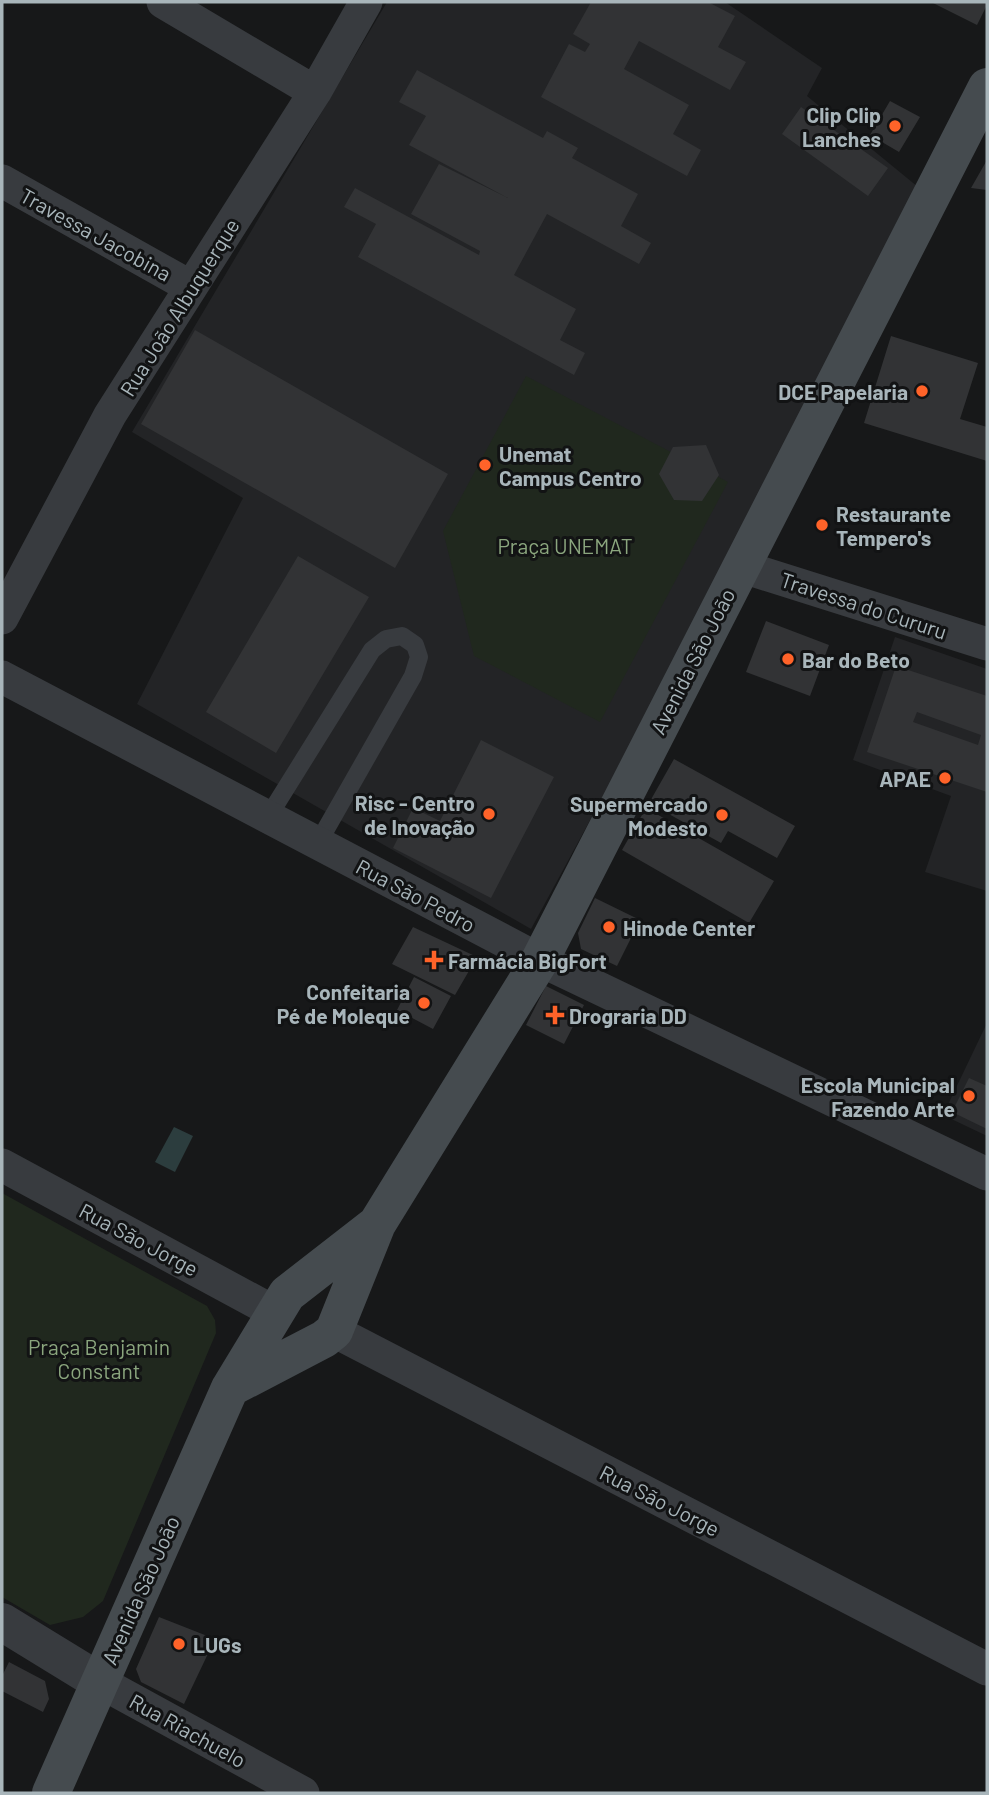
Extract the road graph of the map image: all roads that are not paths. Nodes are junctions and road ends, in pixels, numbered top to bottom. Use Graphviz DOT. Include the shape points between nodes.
graph roads {
  1 [pos="163,2"];
  2 [pos="366,2"];
  3 [pos="987,87"];
  4 [pos="315,92"];
  5 [pos="2,181"];
  6 [pos="191,287"];
  7 [pos="740,566"];
  8 [pos="2,618"];
  9 [pos="987,644"];
  10 [pos="2,677"];
  11 [pos="268,817"];
  12 [pos="318,843"];
  13 [pos="540,960"];
  14 [pos="2,1165"];
  15 [pos="987,1174"];
  16 [pos="377,1224"];
  17 [pos="299,1283"];
  18 [pos="276,1313"];
  19 [pos="327,1330"];
  20 [pos="230,1388"];
  21 [pos="2,1622"];
  22 [pos="987,1669"];
  23 [pos="100,1682"];
  24 [pos="51,1793"];
  25 [pos="303,1793"];
  1 -- 4 [label="street"];
  2 -- 4 [label="street, Rua João Albuquerque"];
  3 -- 7 [label="main road, Avenida São João"];
  4 -- 6 [label="street, Rua João Albuquerque"];
  5 -- 6 [label="street, Travessa Jacobina"];
  6 -- 8 [label="street, Rua João Albuquerque" via="110,415"];
  7 -- 9 [label="street, Travessa do Cururu"];
  7 -- 13 [label="main road, Avenida São João"];
  10 -- 11 [label="street, Rua São Pedro"];
  11 -- 12 [label="street, Rua São Pedro"];
  11 -- 12 [label="lane" via="372,650 386,639 402,636 415,645 419,657 413,676"];
  12 -- 13 [label="street, Rua São Pedro"];
  13 -- 15 [label="street, Rua São Pedro"];
  13 -- 16 [label="main road, Avenida São João"];
  14 -- 18 [label="street, Rua São Jorge"];
  16 -- 17 [label="main road, Avenida São João"];
  16 -- 19 [label="main road, Avenida São João"];
  17 -- 18 [label="main road, Avenida São João"];
  17 -- 19 [label="main road" via="323,1287"];
  18 -- 19 [label="main road" via="283,1332"];
  18 -- 20 [label="main road, Avenida São João"];
  19 -- 20 [label="main road"];
  19 -- 22 [label="street, Rua São Jorge"];
  20 -- 23 [label="main road, Avenida São João"];
  21 -- 23 [label="street, Rua Riachuelo"];
  23 -- 24 [label="main road, Avenida São João"];
  23 -- 25 [label="street, Rua Riachuelo"];
}
